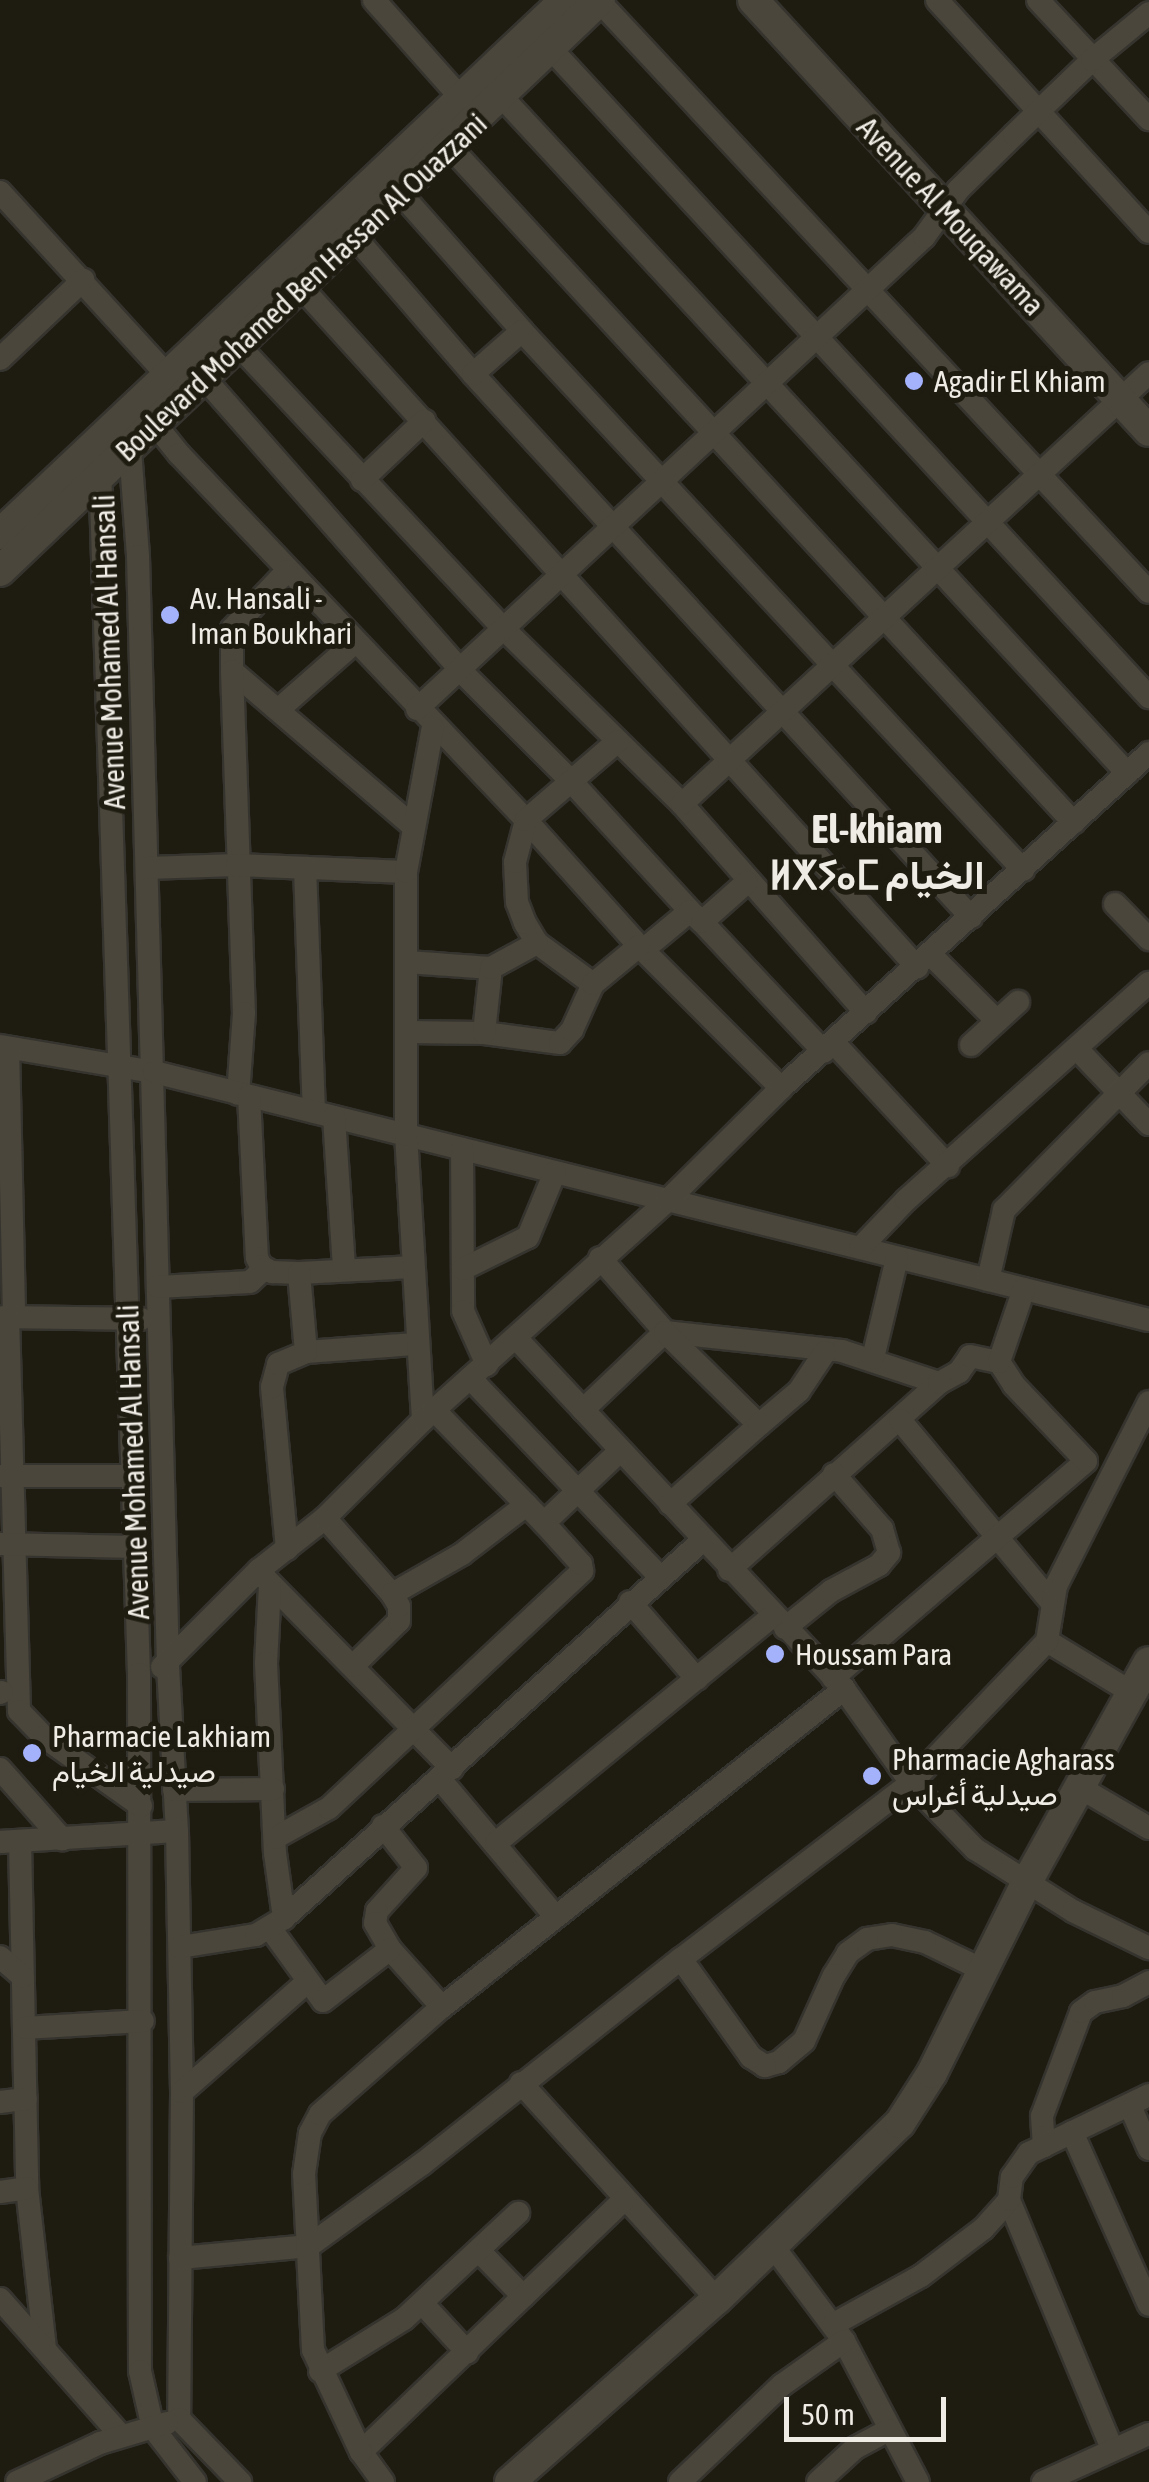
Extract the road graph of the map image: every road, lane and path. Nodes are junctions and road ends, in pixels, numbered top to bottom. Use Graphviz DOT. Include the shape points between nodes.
graph roads {
  1 [pos="374,0"];
  2 [pos="565,0"];
  3 [pos="600,0"];
  4 [pos="752,0"];
  5 [pos="937,0"];
  6 [pos="1038,0"];
  7 [pos="1149,13"];
  8 [pos="551,48"];
  9 [pos="1092,60"];
  10 [pos="502,97"];
  11 [pos="461,98"];
  12 [pos="1039,111"];
  13 [pos="1149,119"];
  14 [pos="449,146"];
  15 [pos="0,192"];
  16 [pos="401,194"];
  17 [pos="942,210"];
  18 [pos="1149,232"];
  19 [pos="354,236"];
  20 [pos="83,280"];
  21 [pos="301,287"];
  22 [pos="868,287"];
  23 [pos="522,331"];
  24 [pos="816,335"];
  25 [pos="238,345"];
  26 [pos="0,359"];
  27 [pos="1149,373"];
  28 [pos="474,374"];
  29 [pos="169,377"];
  30 [pos="204,378"];
  31 [pos="765,384"];
  32 [pos="1122,402"];
  33 [pos="140,415"];
  34 [pos="424,421"];
  35 [pos="714,430"];
  36 [pos="1149,431"];
  37 [pos="95,444"];
  38 [pos="130,450"];
  39 [pos="102,476"];
  40 [pos="1040,478"];
  41 [pos="663,479"];
  42 [pos="362,480"];
  43 [pos="992,522"];
  44 [pos="612,524"];
  45 [pos="0,534"];
  46 [pos="0,571"];
  47 [pos="287,571"];
  48 [pos="938,572"];
  49 [pos="562,574"];
  50 [pos="1149,592"];
  51 [pos="887,620"];
  52 [pos="505,630"];
  53 [pos="354,642"];
  54 [pos="834,667"];
  55 [pos="232,671"];
  56 [pos="462,672"];
  57 [pos="1149,697"];
  58 [pos="417,709"];
  59 [pos="278,710"];
  60 [pos="782,712"];
  61 [pos="433,727"];
  62 [pos="618,740"];
  63 [pos="1149,754"];
  64 [pos="730,758"];
  65 [pos="1128,772"];
  66 [pos="571,780"];
  67 [pos="682,804"];
  68 [pos="526,820"];
  69 [pos="1074,823"];
  70 [pos="412,826"];
  71 [pos="237,865"];
  72 [pos="147,868"];
  73 [pos="305,868"];
  74 [pos="1023,870"];
  75 [pos="406,872"];
  76 [pos="747,882"];
  77 [pos="1115,904"];
  78 [pos="696,917"];
  79 [pos="970,917"];
  80 [pos="1149,939"];
  81 [pos="538,943"];
  82 [pos="641,948"];
  83 [pos="924,961"];
  84 [pos="406,962"];
  85 [pos="491,968"];
  86 [pos="1149,983"];
  87 [pos="593,984"];
  88 [pos="1018,1002"];
  89 [pos="866,1014"];
  90 [pos="997,1021"];
  91 [pos="408,1032"];
  92 [pos="484,1033"];
  93 [pos="971,1046"];
  94 [pos="4,1047"];
  95 [pos="829,1048"];
  96 [pos="1077,1048"];
  97 [pos="1149,1063"];
  98 [pos="120,1067"];
  99 [pos="154,1072"];
  100 [pos="780,1088"];
  101 [pos="1119,1092"];
  102 [pos="244,1095"];
  103 [pos="324,1115"];
  104 [pos="1149,1124"];
  105 [pos="406,1136"];
  106 [pos="462,1149"];
  107 [pos="4,1159"];
  108 [pos="948,1166"];
  109 [pos="555,1172"];
  110 [pos="668,1200"];
  111 [pos="860,1248"];
  112 [pos="600,1258"];
  113 [pos="897,1258"];
  114 [pos="412,1267"];
  115 [pos="264,1269"];
  116 [pos="344,1269"];
  117 [pos="463,1270"];
  118 [pos="299,1273"];
  119 [pos="988,1280"];
  120 [pos="158,1287"];
  121 [pos="1024,1290"];
  122 [pos="7,1317"];
  123 [pos="130,1319"];
  124 [pos="159,1320"];
  125 [pos="1149,1320"];
  126 [pos="665,1332"];
  127 [pos="516,1338"];
  128 [pos="416,1344"];
  129 [pos="306,1352"];
  130 [pos="825,1352"];
  131 [pos="873,1358"];
  132 [pos="999,1362"];
  133 [pos="478,1371"];
  134 [pos="939,1383"];
  135 [pos="1149,1402"];
  136 [pos="582,1410"];
  137 [pos="429,1415"];
  138 [pos="900,1420"];
  139 [pos="759,1425"];
  140 [pos="620,1451"];
  141 [pos="1121,1454"];
  142 [pos="1086,1461"];
  143 [pos="834,1474"];
  144 [pos="6,1476"];
  145 [pos="133,1476"];
  146 [pos="578,1490"];
  147 [pos="670,1504"];
  148 [pos="526,1505"];
  149 [pos="325,1518"];
  150 [pos="544,1523"];
  151 [pos="996,1533"];
  152 [pos="703,1540"];
  153 [pos="7,1543"];
  154 [pos="135,1548"];
  155 [pos="287,1549"];
  156 [pos="730,1570"];
  157 [pos="660,1576"];
  158 [pos="264,1577"];
  159 [pos="392,1594"];
  160 [pos="630,1602"];
  161 [pos="1050,1602"];
  162 [pos="779,1622"];
  163 [pos="1046,1642"];
  164 [pos="1149,1662"];
  165 [pos="168,1666"];
  166 [pos="353,1666"];
  167 [pos="139,1674"];
  168 [pos="697,1679"];
  169 [pos="838,1683"];
  170 [pos="0,1692"];
  171 [pos="1133,1692"];
  172 [pos="18,1710"];
  173 [pos="416,1728"];
  174 [pos="446,1773"];
  175 [pos="2,1775"];
  176 [pos="910,1783"];
  177 [pos="1079,1787"];
  178 [pos="274,1789"];
  179 [pos="174,1790"];
  180 [pos="141,1806"];
  181 [pos="383,1826"];
  182 [pos="1149,1828"];
  183 [pos="177,1831"];
  184 [pos="142,1836"];
  185 [pos="276,1838"];
  186 [pos="62,1839"];
  187 [pos="10,1842"];
  188 [pos="496,1843"];
  189 [pos="1028,1880"];
  190 [pos="556,1918"];
  191 [pos="277,1923"];
  192 [pos="180,1947"];
  193 [pos="1149,1948"];
  194 [pos="390,1949"];
  195 [pos="0,1957"];
  196 [pos="680,1959"];
  197 [pos="982,1970"];
  198 [pos="23,1977"];
  199 [pos="306,1982"];
  200 [pos="1149,1982"];
  201 [pos="442,2008"];
  202 [pos="16,2020"];
  203 [pos="143,2021"];
  204 [pos="521,2083"];
  205 [pos="182,2092"];
  206 [pos="26,2099"];
  207 [pos="1140,2100"];
  208 [pos="0,2102"];
  209 [pos="1072,2132"];
  210 [pos="1044,2146"];
  211 [pos="1149,2148"];
  212 [pos="28,2188"];
  213 [pos="0,2192"];
  214 [pos="624,2199"];
  215 [pos="1009,2200"];
  216 [pos="518,2214"];
  217 [pos="772,2245"];
  218 [pos="310,2246"];
  219 [pos="480,2252"];
  220 [pos="180,2258"];
  221 [pos="523,2296"];
  222 [pos="717,2298"];
  223 [pos="0,2299"];
  224 [pos="422,2304"];
  225 [pos="1149,2305"];
  226 [pos="839,2333"];
  227 [pos="45,2350"];
  228 [pos="467,2352"];
  229 [pos="320,2372"];
  230 [pos="180,2419"];
  231 [pos="153,2428"];
  232 [pos="889,2430"];
  233 [pos="1149,2434"];
  234 [pos="121,2436"];
  235 [pos="1112,2449"];
  236 [pos="360,2452"];
  237 [pos="0,2471"];
  238 [pos="1049,2481"];
  239 [pos="16,2482"];
  240 [pos="194,2482"];
  241 [pos="240,2482"];
  242 [pos="383,2482"];
  243 [pos="510,2482"];
  244 [pos="680,2482"];
  245 [pos="818,2482"];
  246 [pos="918,2482"];
  1 -- 11 [label="street"];
  2 -- 11 [label="street, Boulevard Mohamed Ben Hassan Al Ouazzani"];
  3 -- 8 [label="street, Boulevard Mohamed Ben Hassan Al Ouazzani"];
  3 -- 22 [label="street"];
  4 -- 17 [label="street, Avenue Al Mouqawama"];
  5 -- 12 [label="street"];
  6 -- 9 [label="street"];
  7 -- 9 [label="street"];
  8 -- 10 [label="street, Boulevard Mohamed Ben Hassan Al Ouazzani"];
  8 -- 24 [label="street"];
  9 -- 12 [label="street"];
  9 -- 13 [label="street"];
  10 -- 14 [label="street, Boulevard Mohamed Ben Hassan Al Ouazzani"];
  10 -- 31 [label="street"];
  11 -- 29 [label="street, Boulevard Mohamed Ben Hassan Al Ouazzani"];
  12 -- 17 [label="street"];
  12 -- 18 [label="street"];
  14 -- 16 [label="street, Boulevard Mohamed Ben Hassan Al Ouazzani"];
  14 -- 35 [label="street"];
  15 -- 20 [label="street"];
  16 -- 19 [label="street, Boulevard Mohamed Ben Hassan Al Ouazzani"];
  16 -- 23 [label="street"];
  17 -- 22 [label="street" via="924,236"];
  17 -- 32 [label="street, Avenue Al Mouqawama"];
  19 -- 21 [label="street, Boulevard Mohamed Ben Hassan Al Ouazzani"];
  19 -- 28 [label="street"];
  20 -- 26 [label="street"];
  20 -- 29 [label="street"];
  21 -- 25 [label="street, Boulevard Mohamed Ben Hassan Al Ouazzani"];
  21 -- 34 [label="street"];
  22 -- 24 [label="street"];
  22 -- 40 [label="street"];
  23 -- 28 [label="street"];
  23 -- 41 [label="street"];
  24 -- 31 [label="street"];
  24 -- 43 [label="street"];
  25 -- 30 [label="street, Boulevard Mohamed Ben Hassan Al Ouazzani"];
  25 -- 42 [label="street"];
  27 -- 32 [label="street"];
  28 -- 44 [label="street"];
  29 -- 33 [label="street, Boulevard Mohamed Ben Hassan Al Ouazzani"];
  30 -- 33 [label="street, Boulevard Mohamed Ben Hassan Al Ouazzani"];
  30 -- 56 [label="street"];
  31 -- 35 [label="street"];
  31 -- 48 [label="street"];
  32 -- 36 [label="street, Avenue Al Mouqawama"];
  32 -- 40 [label="street"];
  33 -- 37 [label="street, Boulevard Mohamed Ben Hassan Al Ouazzani"];
  33 -- 38 [label="street, Boulevard Mohamed Ben Hassan Al Ouazzani"];
  33 -- 47 [label="street"];
  34 -- 42 [label="street"];
  34 -- 49 [label="street"];
  35 -- 41 [label="street"];
  35 -- 51 [label="street"];
  37 -- 39 [label="street, Avenue Mohamed Al Hansali"];
  37 -- 45 [label="street, Boulevard Mohamed Ben Hassan Al Ouazzani"];
  38 -- 39 [label="street, Boulevard Mohamed Ben Hassan Al Ouazzani"];
  38 -- 72 [label="street, Avenue Mohamed Al Hansali"];
  39 -- 46 [label="street, Boulevard Mohamed Ben Hassan Al Ouazzani"];
  39 -- 98 [label="street, Avenue Mohamed Al Hansali"];
  40 -- 43 [label="street"];
  40 -- 50 [label="street"];
  41 -- 44 [label="street"];
  41 -- 54 [label="street"];
  42 -- 52 [label="street"];
  43 -- 48 [label="street"];
  43 -- 57 [label="street"];
  44 -- 49 [label="street"];
  44 -- 60 [label="street"];
  47 -- 53 [label="street"];
  47 -- 55 [label="street" via="232,628"];
  48 -- 51 [label="street"];
  48 -- 65 [label="street"];
  49 -- 52 [label="street"];
  49 -- 64 [label="street"];
  51 -- 54 [label="street"];
  51 -- 69 [label="street"];
  52 -- 56 [label="street"];
  52 -- 62 [label="street"];
  53 -- 58 [label="street"];
  53 -- 59 [label="street"];
  54 -- 60 [label="street"];
  54 -- 74 [label="street"];
  55 -- 59 [label="street"];
  55 -- 71 [label="street"];
  56 -- 58 [label="street"];
  56 -- 66 [label="street"];
  58 -- 61 [label="street"];
  59 -- 70 [label="street"];
  60 -- 64 [label="street"];
  60 -- 79 [label="street"];
  61 -- 68 [label="street"];
  61 -- 70 [label="street"];
  62 -- 66 [label="street"];
  62 -- 67 [label="street"];
  63 -- 65 [label="street"];
  64 -- 67 [label="street"];
  64 -- 83 [label="street"];
  65 -- 69 [label="street"];
  66 -- 68 [label="street"];
  66 -- 78 [label="street"];
  67 -- 76 [label="street"];
  68 -- 81 [label="street" via="518,838 516,887 520,914"];
  68 -- 82 [label="street"];
  69 -- 74 [label="street"];
  70 -- 75 [label="street"];
  71 -- 72 [label="street"];
  71 -- 73 [label="street"];
  71 -- 102 [label="street"];
  72 -- 99 [label="street, Avenue Mohamed Al Hansali"];
  73 -- 75 [label="street"];
  73 -- 103 [label="street"];
  74 -- 79 [label="street"];
  75 -- 84 [label="street"];
  76 -- 78 [label="street"];
  76 -- 89 [label="street"];
  77 -- 80 [label="street"];
  78 -- 82 [label="street"];
  78 -- 95 [label="street"];
  79 -- 83 [label="street"];
  81 -- 85 [label="street"];
  81 -- 87 [label="street"];
  82 -- 87 [label="street"];
  82 -- 100 [label="street"];
  83 -- 89 [label="street"];
  83 -- 90 [label="street"];
  84 -- 85 [label="street"];
  84 -- 91 [label="street"];
  85 -- 92 [label="street"];
  86 -- 96 [label="street"];
  87 -- 92 [label="street" via="560,1042"];
  88 -- 90 [label="street"];
  89 -- 95 [label="street"];
  90 -- 93 [label="street"];
  91 -- 92 [label="street"];
  91 -- 105 [label="street"];
  94 -- 98 [label="street"];
  94 -- 107 [label="street"];
  95 -- 100 [label="street"];
  95 -- 108 [label="street"];
  96 -- 101 [label="street"];
  96 -- 108 [label="street"];
  97 -- 101 [label="street"];
  98 -- 99 [label="street"];
  98 -- 123 [label="street, Avenue Mohamed Al Hansali"];
  99 -- 102 [label="street"];
  99 -- 120 [label="street, Avenue Mohamed Al Hansali"];
  100 -- 110 [label="street"];
  101 -- 104 [label="street"];
  101 -- 119 [label="street" via="1004,1210"];
  102 -- 103 [label="street"];
  102 -- 115 [label="street" via="257,1258"];
  103 -- 105 [label="street"];
  103 -- 116 [label="street"];
  105 -- 106 [label="street"];
  105 -- 114 [label="street"];
  106 -- 109 [label="street"];
  106 -- 117 [label="street"];
  107 -- 122 [label="street"];
  108 -- 111 [label="street"];
  109 -- 110 [label="street"];
  109 -- 117 [label="street" via="528,1237"];
  110 -- 111 [label="street"];
  110 -- 112 [label="street"];
  111 -- 113 [label="street"];
  112 -- 126 [label="street"];
  112 -- 127 [label="street"];
  113 -- 119 [label="street"];
  113 -- 131 [label="street"];
  114 -- 116 [label="street"];
  114 -- 128 [label="street"];
  115 -- 118 [label="street"];
  115 -- 120 [label="street" via="250,1282"];
  116 -- 118 [label="street"];
  117 -- 133 [label="street" via="463,1311"];
  118 -- 129 [label="street"];
  119 -- 121 [label="street"];
  120 -- 124 [label="street, Avenue Mohamed Al Hansali"];
  121 -- 125 [label="street"];
  121 -- 132 [label="street"];
  122 -- 123 [label="street"];
  122 -- 144 [label="street"];
  123 -- 124 [label="street"];
  123 -- 145 [label="street, Avenue Mohamed Al Hansali"];
  124 -- 165 [label="street, Avenue Mohamed Al Hansali"];
  126 -- 130 [label="street"];
  126 -- 136 [label="street"];
  126 -- 139 [label="street"];
  127 -- 133 [label="street"];
  127 -- 136 [label="street"];
  128 -- 129 [label="street"];
  128 -- 137 [label="street"];
  129 -- 155 [label="street" via="282,1360 272,1378"];
  130 -- 131 [label="street"];
  130 -- 139 [label="street" via="800,1391"];
  131 -- 134 [label="street"];
  132 -- 134 [label="street" via="970,1356"];
  132 -- 142 [label="street"];
  133 -- 137 [label="street"];
  133 -- 146 [label="street"];
  134 -- 138 [label="street"];
  135 -- 141 [label="street"];
  136 -- 140 [label="street"];
  137 -- 148 [label="street"];
  137 -- 149 [label="street"];
  138 -- 143 [label="street"];
  138 -- 151 [label="street"];
  139 -- 147 [label="street"];
  140 -- 146 [label="street"];
  140 -- 147 [label="street"];
  141 -- 142 [label="street"];
  141 -- 161 [label="street"];
  142 -- 151 [label="street"];
  143 -- 156 [label="street"];
  143 -- 162 [label="street" via="882,1529 889,1552 880,1565"];
  144 -- 145 [label="street"];
  144 -- 153 [label="street"];
  145 -- 154 [label="street, Avenue Mohamed Al Hansali"];
  146 -- 150 [label="street"];
  146 -- 157 [label="street"];
  147 -- 152 [label="street"];
  148 -- 150 [label="street"];
  148 -- 159 [label="street" via="462,1554"];
  149 -- 155 [label="street"];
  149 -- 159 [label="street"];
  150 -- 173 [label="street" via="582,1571"];
  151 -- 161 [label="street"];
  151 -- 169 [label="street"];
  152 -- 156 [label="street"];
  152 -- 157 [label="street"];
  153 -- 154 [label="street"];
  153 -- 172 [label="street"];
  154 -- 167 [label="street, Avenue Mohamed Al Hansali"];
  155 -- 158 [label="street"];
  156 -- 162 [label="street"];
  157 -- 160 [label="street"];
  158 -- 165 [label="street"];
  158 -- 166 [label="street"];
  158 -- 178 [label="street"];
  159 -- 166 [label="street" via="400,1621"];
  160 -- 168 [label="street"];
  160 -- 174 [label="street"];
  161 -- 163 [label="street"];
  162 -- 168 [label="street"];
  162 -- 169 [label="street"];
  163 -- 171 [label="street"];
  163 -- 176 [label="street"];
  164 -- 171 [label="street"];
  165 -- 167 [label="street"];
  165 -- 179 [label="street, Avenue Mohamed Al Hansali"];
  166 -- 173 [label="street"];
  167 -- 180 [label="street, Avenue Mohamed Al Hansali"];
  168 -- 188 [label="street"];
  169 -- 176 [label="street"];
  169 -- 190 [label="street" via="667,1834"];
  170 -- 172 [label="street"];
  171 -- 177 [label="street"];
  172 -- 180 [label="street" via="57,1748"];
  173 -- 174 [label="street"];
  173 -- 185 [label="street" via="329,1808"];
  174 -- 181 [label="street"];
  174 -- 188 [label="street"];
  175 -- 186 [label="street"];
  176 -- 189 [label="street" via="975,1849"];
  176 -- 196 [label="street"];
  177 -- 182 [label="street"];
  177 -- 189 [label="street"];
  178 -- 179 [label="street"];
  178 -- 185 [label="street"];
  179 -- 183 [label="street, Avenue Mohamed Al Hansali"];
  180 -- 184 [label="street, Avenue Mohamed Al Hansali"];
  181 -- 191 [label="street"];
  181 -- 194 [label="street" via="416,1868 374,1915"];
  183 -- 184 [label="street"];
  183 -- 192 [label="street, Avenue Mohamed Al Hansali"];
  184 -- 186 [label="street"];
  184 -- 203 [label="street, Avenue Mohamed Al Hansali"];
  185 -- 191 [label="street"];
  186 -- 187 [label="street"];
  187 -- 198 [label="street"];
  188 -- 190 [label="street"];
  189 -- 193 [label="street"];
  189 -- 197 [label="street"];
  190 -- 201 [label="street"];
  191 -- 192 [label="street" via="239,1939"];
  191 -- 199 [label="street"];
  192 -- 205 [label="street, Avenue Mohamed Al Hansali"];
  194 -- 199 [label="street" via="329,2002"];
  194 -- 201 [label="street"];
  195 -- 198 [label="street"];
  196 -- 197 [label="street" via="751,2058 765,2066 804,2040 834,1975 867,1939 892,1935 925,1942"];
  196 -- 204 [label="street"];
  197 -- 217 [label="street" via="900,2124"];
  198 -- 202 [label="street"];
  199 -- 205 [label="street"];
  200 -- 210 [label="street" via="1081,2012 1042,2116"];
  201 -- 218 [label="street" via="320,2114 305,2152"];
  202 -- 203 [label="street"];
  202 -- 206 [label="street"];
  203 -- 231 [label="street, Avenue Mohamed Al Hansali" via="140,2371"];
  204 -- 214 [label="street"];
  204 -- 218 [label="street"];
  205 -- 220 [label="street, Avenue Mohamed Al Hansali"];
  206 -- 208 [label="street"];
  206 -- 212 [label="street"];
  207 -- 209 [label="street"];
  207 -- 211 [label="street"];
  209 -- 210 [label="street"];
  209 -- 225 [label="street"];
  210 -- 215 [label="street" via="1020,2162"];
  212 -- 213 [label="street"];
  212 -- 227 [label="street"];
  214 -- 221 [label="street"];
  214 -- 222 [label="street"];
  215 -- 226 [label="street" via="937,2265"];
  215 -- 235 [label="street"];
  216 -- 219 [label="street"];
  217 -- 222 [label="street"];
  217 -- 226 [label="street"];
  218 -- 220 [label="street"];
  218 -- 229 [label="street" via="310,2335"];
  219 -- 221 [label="street"];
  219 -- 224 [label="street"];
  220 -- 230 [label="street, Avenue Mohamed Al Hansali"];
  221 -- 228 [label="street"];
  222 -- 243 [label="street"];
  223 -- 227 [label="street"];
  224 -- 228 [label="street"];
  224 -- 229 [label="street"];
  226 -- 232 [label="street"];
  226 -- 244 [label="street"];
  227 -- 234 [label="street"];
  228 -- 236 [label="street"];
  229 -- 236 [label="street"];
  230 -- 231 [label="street"];
  230 -- 241 [label="street"];
  231 -- 234 [label="street"];
  231 -- 240 [label="street, Avenue Mohamed Al Hansali"];
  232 -- 245 [label="street" via="855,2448"];
  232 -- 246 [label="street"];
  233 -- 235 [label="street"];
  234 -- 239 [label="street"];
  235 -- 238 [label="street"];
  236 -- 242 [label="street"];
  237 -- 239 [label="street"];
}
